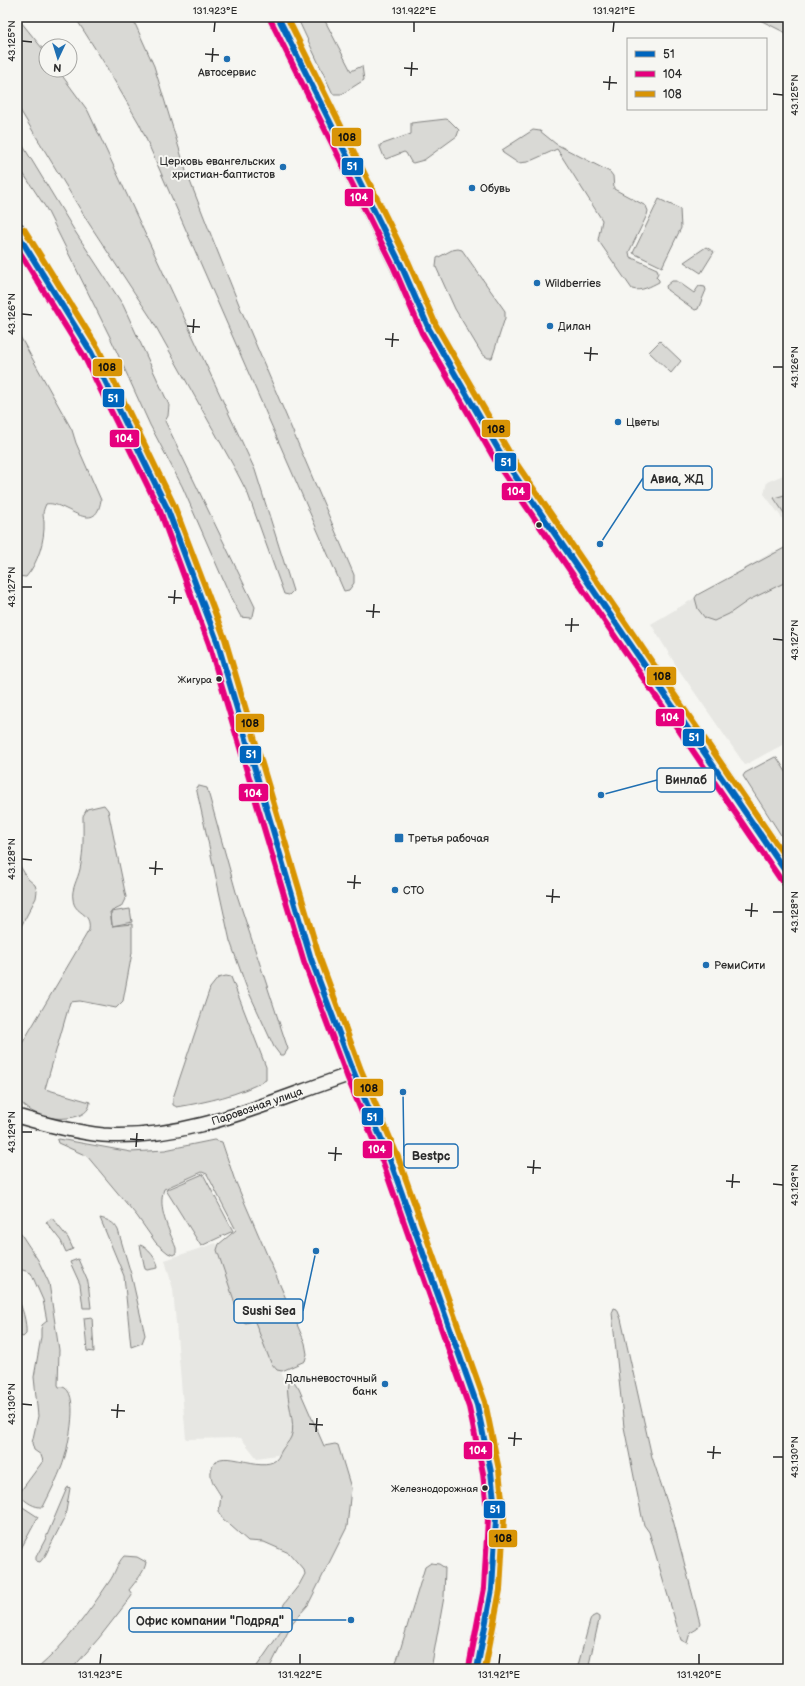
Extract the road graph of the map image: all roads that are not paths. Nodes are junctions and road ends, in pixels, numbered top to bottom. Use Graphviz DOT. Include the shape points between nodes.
graph roads {
  1 [pos="278,17"];
  2 [pos="17,233"];
  3 [pos="788,875"];
  4 [pos="354,1073"];
  5 [pos="17,1116"];
  6 [pos="477,1669"];
  1 -- 3 [label="main road" via="401,265 429,329 505,461"];
  2 -- 4 [label="main road" via="91,352 169,513 217,641 310,959"];
  4 -- 5 [label="street, Паровозная улица" via="225,1119 161,1133 94,1134"];
  4 -- 6 [label="main road" via="390,1160 477,1406 490,1464 496,1519 492,1589"];
}
